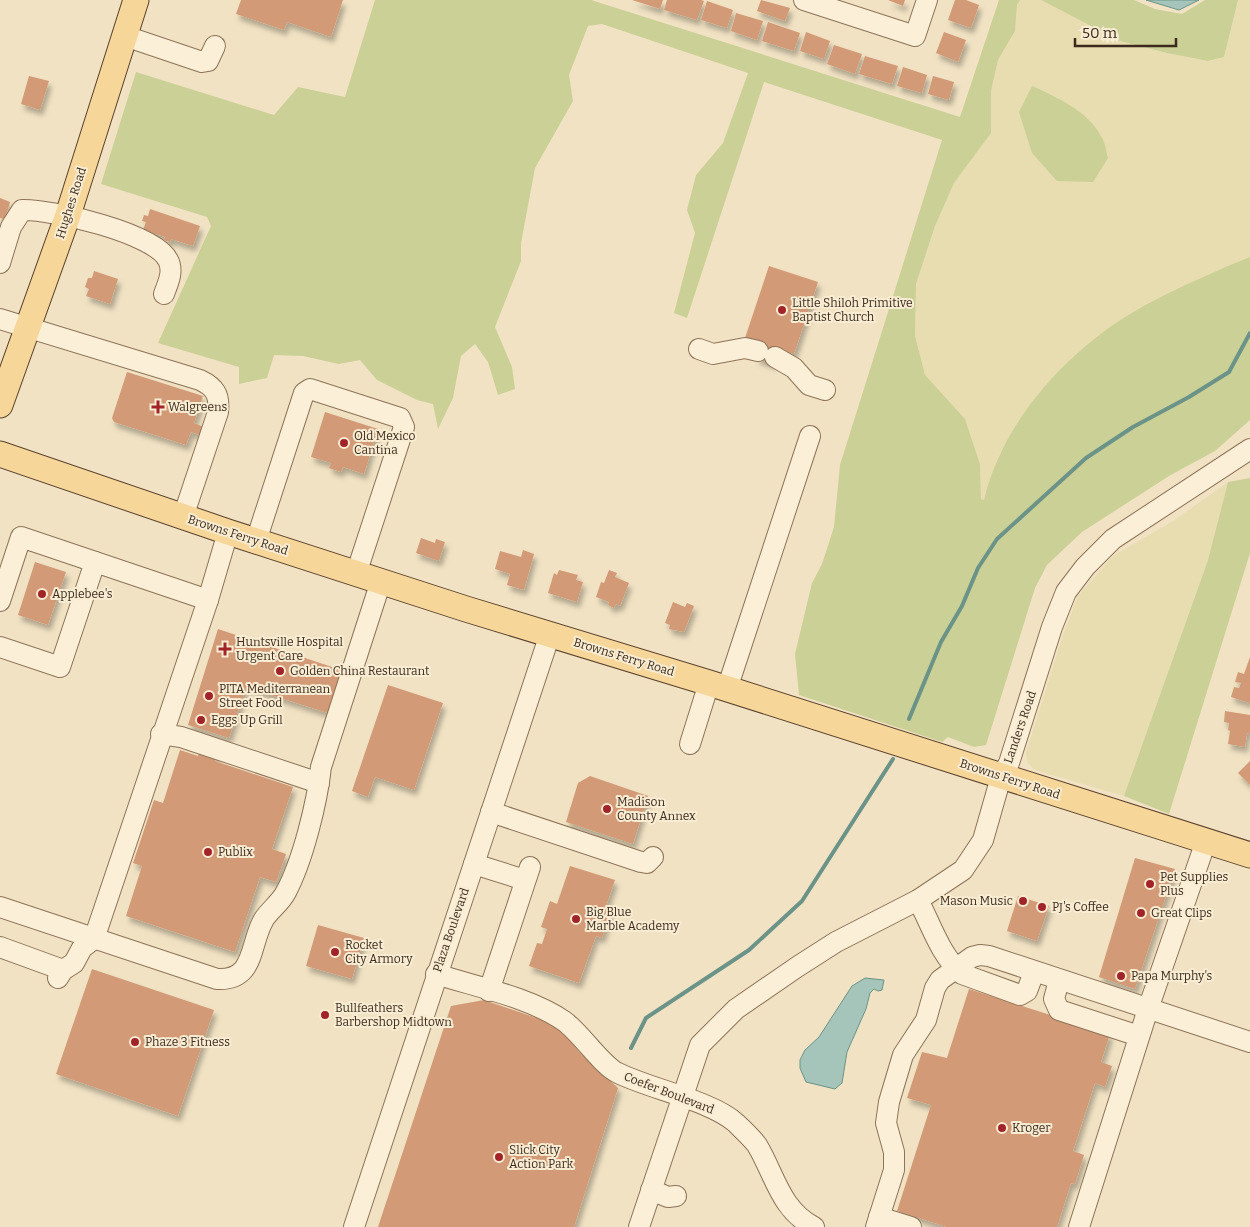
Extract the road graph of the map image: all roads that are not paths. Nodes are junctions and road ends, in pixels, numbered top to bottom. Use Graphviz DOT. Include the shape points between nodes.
graph roads {
  1 [pos="136,0"];
  2 [pos="804,0"];
  3 [pos="926,0"];
  4 [pos="125,36"];
  5 [pos="215,46"];
  6 [pos="68,215"];
  7 [pos="0,263"];
  8 [pos="164,294"];
  9 [pos="0,319"];
  10 [pos="27,327"];
  11 [pos="699,349"];
  12 [pos="825,390"];
  13 [pos="0,405"];
  14 [pos="810,436"];
  15 [pos="1250,449"];
  16 [pos="0,454"];
  17 [pos="183,517"];
  18 [pos="228,532"];
  19 [pos="256,541"];
  20 [pos="95,562"];
  21 [pos="356,574"];
  22 [pos="381,581"];
  23 [pos="208,600"];
  24 [pos="0,601"];
  25 [pos="550,634"];
  26 [pos="0,647"];
  27 [pos="718,686"];
  28 [pos="161,734"];
  29 [pos="690,744"];
  30 [pos="1001,777"];
  31 [pos="320,783"];
  32 [pos="491,812"];
  33 [pos="1206,841"];
  34 [pos="1250,855"];
  35 [pos="653,857"];
  36 [pos="474,864"];
  37 [pos="918,900"];
  38 [pos="0,907"];
  39 [pos="94,939"];
  40 [pos="0,947"];
  41 [pos="954,968"];
  42 [pos="1034,972"];
  43 [pos="436,974"];
  44 [pos="1059,980"];
  45 [pos="489,991"];
  46 [pos="1148,1008"];
  47 [pos="1139,1036"];
  48 [pos="1250,1042"];
  49 [pos="682,1098"];
  50 [pos="651,1190"];
  51 [pos="676,1196"];
  52 [pos="877,1222"];
  53 [pos="354,1227"];
  54 [pos="639,1227"];
  55 [pos="814,1227"];
  56 [pos="910,1227"];
  57 [pos="1079,1227"];
  1 -- 4 [label="main road, Hughes Road"];
  2 -- 3 [label="street" via="915,36"];
  4 -- 5 [label="street" via="202,62 208,61"];
  4 -- 6 [label="main road, Hughes Road"];
  6 -- 7 [label="street" via="22,210 11,227"];
  6 -- 8 [label="street" via="156,246 168,260 171,276"];
  6 -- 10 [label="main road, Hughes Road"];
  9 -- 10 [label="street"];
  10 -- 13 [label="main road, Hughes Road"];
  10 -- 17 [label="street" via="200,380 217,393 218,412 192,471"];
  11 -- 12 [label="street" via="713,354 745,348 767,354 794,368 809,385"];
  14 -- 27 [label="street"];
  15 -- 30 [label="street, Landers Road" via="1113,539 1066,592 1009,764"];
  16 -- 17 [label="main road, Browns Ferry Road"];
  17 -- 18 [label="main road, Browns Ferry Road"];
  18 -- 19 [label="main road, Browns Ferry Road"];
  18 -- 23 [label="street"];
  19 -- 21 [label="main road, Browns Ferry Road"];
  19 -- 21 [label="street" via="304,393 310,389 400,418 404,427"];
  20 -- 23 [label="street"];
  20 -- 24 [label="street" via="21,537"];
  20 -- 26 [label="street" via="60,667"];
  21 -- 22 [label="main road, Browns Ferry Road"];
  22 -- 25 [label="main road, Browns Ferry Road"];
  22 -- 31 [label="street" via="321,767"];
  23 -- 28 [label="street"];
  25 -- 27 [label="main road, Browns Ferry Road"];
  25 -- 32 [label="street, Plaza Boulevard"];
  27 -- 29 [label="street"];
  27 -- 30 [label="main road, Browns Ferry Road"];
  28 -- 31 [label="street" via="181,737"];
  28 -- 39 [label="street"];
  30 -- 33 [label="main road, Browns Ferry Road"];
  30 -- 37 [label="street, Landers Road" via="983,840 963,870"];
  31 -- 39 [label="street" via="293,875 285,894 264,920 247,966 241,973 228,980 217,979"];
  32 -- 35 [label="street" via="647,864"];
  32 -- 36 [label="street, Plaza Boulevard"];
  33 -- 34 [label="main road, Browns Ferry Road"];
  33 -- 46 [label="street"];
  36 -- 43 [label="street, Plaza Boulevard"];
  36 -- 45 [label="street" via="527,874"];
  37 -- 41 [label="street"];
  37 -- 49 [label="street, Landers Road" via="836,942 736,1009 700,1045"];
  38 -- 39 [label="street"];
  39 -- 40 [label="street" via="82,948 74,963 61,974"];
  41 -- 42 [label="street" via="980,955"];
  41 -- 42 [label="street" via="972,979 1020,995 1028,991"];
  41 -- 52 [label="street" via="935,988 926,1020 903,1055 886,1123 894,1152 894,1170"];
  42 -- 44 [label="street"];
  43 -- 45 [label="street, Coefer Boulevard"];
  43 -- 53 [label="street, Plaza Boulevard"];
  44 -- 46 [label="street"];
  44 -- 47 [label="street" via="1054,1000 1059,1010"];
  45 -- 49 [label="street, Coefer Boulevard" via="544,1008 582,1036 615,1072"];
  46 -- 47 [label="street"];
  46 -- 48 [label="street"];
  47 -- 57 [label="street"];
  49 -- 50 [label="street, Landers Road"];
  49 -- 55 [label="street, Coefer Boulevard" via="721,1112 744,1131 756,1145 782,1197 794,1212"];
  50 -- 51 [label="street" via="668,1197"];
  50 -- 54 [label="street, Landers Road"];
  52 -- 56 [label="street"];
}
